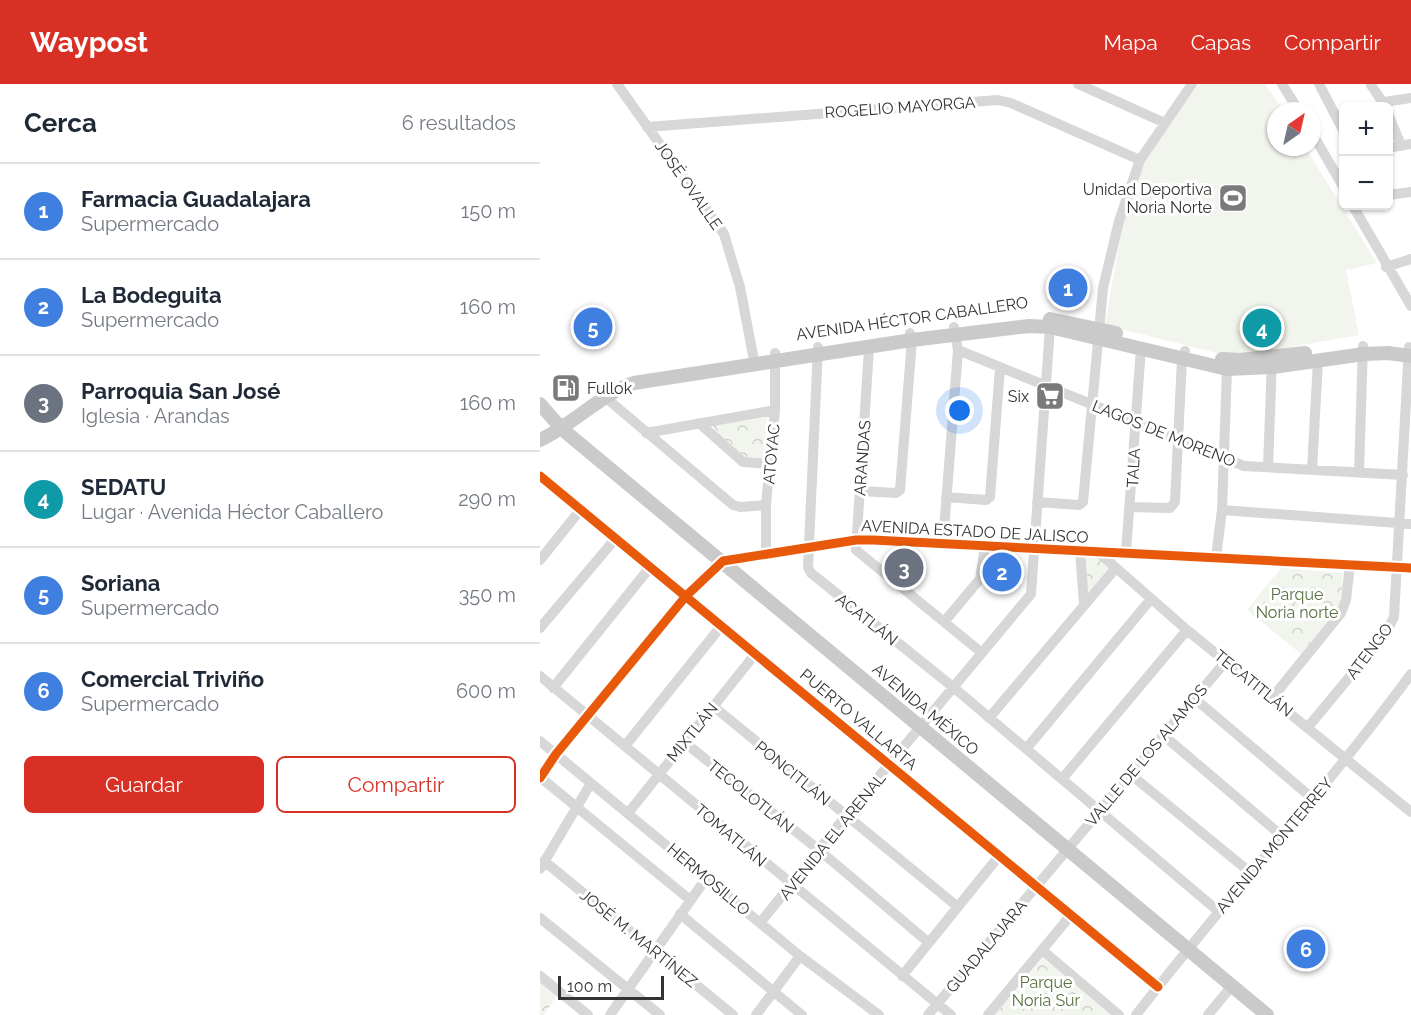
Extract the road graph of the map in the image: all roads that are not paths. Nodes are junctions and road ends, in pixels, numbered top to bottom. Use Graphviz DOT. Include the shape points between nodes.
graph roads {
  1 [pos="617,84"];
  2 [pos="1078,84"];
  3 [pos="1192,84"];
  4 [pos="1282,84"];
  5 [pos="1318,84"];
  6 [pos="1371,85"];
  7 [pos="1411,99"];
  8 [pos="1293,102"];
  9 [pos="1384,102"];
  10 [pos="1393,102"];
  11 [pos="1393,121"];
  12 [pos="1165,123"];
  13 [pos="1339,123"];
  14 [pos="648,127"];
  15 [pos="1406,145"];
  16 [pos="1321,149"];
  17 [pos="1140,160"];
  18 [pos="1339,180"];
  19 [pos="1411,192"];
  20 [pos="1393,194"];
  21 [pos="1355,210"];
  22 [pos="1411,259"];
  23 [pos="1386,267"];
  24 [pos="1411,306"];
  25 [pos="1044,324"];
  26 [pos="954,331"];
  27 [pos="1098,334"];
  28 [pos="911,337"];
  29 [pos="869,348"];
  30 [pos="1141,348"];
  31 [pos="1363,350"];
  32 [pos="819,351"];
  33 [pos="957,351"];
  34 [pos="1410,352"];
  35 [pos="1184,355"];
  36 [pos="776,358"];
  37 [pos="1318,360"];
  38 [pos="755,361"];
  39 [pos="1272,362"];
  40 [pos="1000,368"];
  41 [pos="1227,369"];
  42 [pos="1045,385"];
  43 [pos="606,398"];
  44 [pos="1091,403"];
  45 [pos="541,406"];
  46 [pos="775,410"];
  47 [pos="581,416"];
  48 [pos="1135,422"];
  49 [pos="699,423"];
  50 [pos="562,429"];
  51 [pos="646,433"];
  52 [pos="540,440"];
  53 [pos="1179,441"];
  54 [pos="1223,460"];
  55 [pos="770,464"];
  56 [pos="1268,467"];
  57 [pos="1312,470"];
  58 [pos="1359,472"];
  59 [pos="1403,475"];
  60 [pos="542,482"];
  61 [pos="860,491"];
  62 [pos="946,498"];
  63 [pos="1037,502"];
  64 [pos="766,505"];
  65 [pos="1130,507"];
  66 [pos="581,509"];
  67 [pos="1222,510"];
  68 [pos="1399,523"];
  69 [pos="1411,524"];
  70 [pos="616,538"];
  71 [pos="856,540"];
  72 [pos="943,543"];
  73 [pos="985,546"];
  74 [pos="810,547"];
  75 [pos="1034,547"];
  76 [pos="1080,550"];
  77 [pos="1098,552"];
  78 [pos="1126,552"];
  79 [pos="766,554"];
  80 [pos="1216,557"];
  81 [pos="540,560"];
  82 [pos="723,561"];
  83 [pos="1350,565"];
  84 [pos="651,566"];
  85 [pos="1396,568"];
  86 [pos="1411,568"];
  87 [pos="1115,569"];
  88 [pos="686,596"];
  89 [pos="1151,600"];
  90 [pos="1084,605"];
  91 [pos="944,622"];
  92 [pos="722,625"];
  93 [pos="540,628"];
  94 [pos="1187,630"];
  95 [pos="982,652"];
  96 [pos="756,653"];
  97 [pos="1226,661"];
  98 [pos="1411,674"];
  99 [pos="540,675"];
  100 [pos="1407,687"];
  101 [pos="553,688"];
  102 [pos="954,688"];
  103 [pos="1194,698"];
  104 [pos="1272,698"];
  105 [pos="713,706"];
  106 [pos="588,716"];
  107 [pos="989,718"];
  108 [pos="922,727"];
  109 [pos="1308,727"];
  110 [pos="1163,735"];
  111 [pos="540,741"];
  112 [pos="684,742"];
  113 [pos="625,746"];
  114 [pos="1026,749"];
  115 [pos="556,754"];
  116 [pos="1346,759"];
  117 [pos="890,764"];
  118 [pos="1130,774"];
  119 [pos="658,775"];
  120 [pos="540,777"];
  121 [pos="1062,779"];
  122 [pos="591,783"];
  123 [pos="1312,798"];
  124 [pos="575,806"];
  125 [pos="1098,810"];
  126 [pos="629,812"];
  127 [pos="1411,812"];
  128 [pos="846,816"];
  129 [pos="1282,836"];
  130 [pos="1066,849"];
  131 [pos="819,850"];
  132 [pos="999,856"];
  133 [pos="542,865"];
  134 [pos="1251,873"];
  135 [pos="707,877"];
  136 [pos="791,885"];
  137 [pos="1037,886"];
  138 [pos="689,899"];
  139 [pos="958,907"];
  140 [pos="1218,911"];
  141 [pos="680,914"];
  142 [pos="1071,915"];
  143 [pos="540,918"];
  144 [pos="760,923"];
  145 [pos="928,942"];
  146 [pos="654,949"];
  147 [pos="1042,950"];
  148 [pos="1187,950"];
  149 [pos="800,956"];
  150 [pos="540,976"];
  151 [pos="902,976"];
  152 [pos="1158,987"];
  153 [pos="1231,987"];
  154 [pos="628,989"];
  155 [pos="773,993"];
  156 [pos="937,1005"];
  157 [pos="588,1015"];
  158 [pos="610,1015"];
  159 [pos="660,1015"];
  160 [pos="733,1015"];
  161 [pos="756,1015"];
  162 [pos="802,1015"];
  163 [pos="879,1015"];
  164 [pos="928,1015"];
  165 [pos="951,1015"];
  166 [pos="988,1015"];
  167 [pos="1119,1015"];
  168 [pos="1136,1015"];
  169 [pos="1208,1015"];
  170 [pos="1267,1015"];
  1 -- 14 [label="street, JOSÉ OVALLE"];
  2 -- 12 [label="street"];
  3 -- 12 [label="street"];
  4 -- 8 [label="street"];
  5 -- 13 [label="street"];
  6 -- 9 [label="street"];
  7 -- 10 [label="street"];
  11 -- 15 [label="street"];
  12 -- 17 [label="street"];
  14 -- 17 [label="street, ROGELIO MAYORGA" via="998,100"];
  14 -- 38 [label="street, JOSÉ OVALLE" via="724,234"];
  16 -- 18 [label="street"];
  17 -- 27 [label="street" via="1119,221 1103,288"];
  19 -- 20 [label="street"];
  21 -- 23 [label="street"];
  22 -- 23 [label="street"];
  23 -- 24 [label="street"];
  25 -- 26 [label="main road, AVENIDA HÉCTOR CABALLERO"];
  25 -- 27 [label="main road, AVENIDA HÉCTOR CABALLERO"];
  25 -- 42 [label="street, AVENIDA EL ARENAL"];
  26 -- 28 [label="main road, AVENIDA HÉCTOR CABALLERO"];
  26 -- 33 [label="street"];
  27 -- 30 [label="main road, AVENIDA HÉCTOR CABALLERO"];
  27 -- 35 [label="main road, AVENIDA HÉCTOR CABALLERO"];
  27 -- 44 [label="street"];
  28 -- 29 [label="main road, AVENIDA HÉCTOR CABALLERO"];
  28 -- 32 [label="main road, AVENIDA HÉCTOR CABALLERO"];
  28 -- 61 [label="street" via="900,490"];
  29 -- 32 [label="main road, AVENIDA HÉCTOR CABALLERO"];
  29 -- 61 [label="street, ARANDAS"];
  30 -- 35 [label="main road, AVENIDA HÉCTOR CABALLERO"];
  30 -- 48 [label="street, TALA"];
  31 -- 34 [label="main road, AVENIDA HÉCTOR CABALLERO"];
  31 -- 37 [label="main road, AVENIDA HÉCTOR CABALLERO"];
  31 -- 39 [label="main road, AVENIDA HÉCTOR CABALLERO"];
  31 -- 58 [label="street"];
  32 -- 36 [label="main road, AVENIDA HÉCTOR CABALLERO"];
  32 -- 74 [label="street, ACATLÁN"];
  33 -- 40 [label="street, LAGOS DE MORENO"];
  33 -- 62 [label="street"];
  34 -- 59 [label="street, ATENGO"];
  35 -- 39 [label="main road, AVENIDA HÉCTOR CABALLERO"];
  35 -- 41 [label="main road, AVENIDA HÉCTOR CABALLERO"];
  35 -- 53 [label="street"];
  36 -- 38 [label="main road, AVENIDA HÉCTOR CABALLERO"];
  36 -- 46 [label="street, ATOYAC"];
  37 -- 39 [label="main road, AVENIDA HÉCTOR CABALLERO"];
  37 -- 57 [label="street"];
  38 -- 43 [label="main road, AVENIDA HÉCTOR CABALLERO" via="624,386"];
  39 -- 41 [label="main road, AVENIDA HÉCTOR CABALLERO"];
  39 -- 56 [label="street"];
  40 -- 42 [label="street, LAGOS DE MORENO"];
  40 -- 62 [label="street" via="990,497"];
  41 -- 54 [label="street"];
  42 -- 44 [label="street, LAGOS DE MORENO"];
  42 -- 63 [label="street, AVENIDA EL ARENAL"];
  43 -- 47 [label="main road, AVENIDA HÉCTOR CABALLERO"];
  43 -- 51 [label="street"];
  44 -- 48 [label="street, LAGOS DE MORENO"];
  44 -- 63 [label="street" via="1082,504"];
  45 -- 47 [label="main road"];
  45 -- 50 [label="main road, AVENIDA MÉXICO"];
  46 -- 49 [label="street"];
  46 -- 55 [label="street, ATOYAC"];
  47 -- 50 [label="main road, AVENIDA HÉCTOR CABALLERO"];
  48 -- 53 [label="street, LAGOS DE MORENO"];
  48 -- 65 [label="street, TALA"];
  49 -- 51 [label="street"];
  49 -- 55 [label="street" via="740,460"];
  50 -- 52 [label="main road, AVENIDA HÉCTOR CABALLERO"];
  50 -- 82 [label="main road, AVENIDA MÉXICO"];
  51 -- 64 [label="street" via="732,505"];
  53 -- 54 [label="street, LAGOS DE MORENO"];
  53 -- 65 [label="street" via="1173,506"];
  54 -- 56 [label="street, LAGOS DE MORENO"];
  54 -- 67 [label="street"];
  55 -- 64 [label="street, ATOYAC"];
  56 -- 57 [label="street, LAGOS DE MORENO"];
  57 -- 58 [label="street, LAGOS DE MORENO"];
  58 -- 59 [label="street, LAGOS DE MORENO"];
  59 -- 68 [label="street, ATENGO"];
  60 -- 66 [label="street, PUERTO VALLARTA"];
  61 -- 71 [label="street, ARANDAS"];
  62 -- 72 [label="street"];
  63 -- 75 [label="street, AVENIDA EL ARENAL"];
  64 -- 79 [label="street, ATOYAC"];
  65 -- 78 [label="street, TALA"];
  66 -- 70 [label="street, PUERTO VALLARTA"];
  66 -- 81 [label="street"];
  67 -- 68 [label="street"];
  67 -- 80 [label="street"];
  68 -- 69 [label="street"];
  68 -- 85 [label="street, ATENGO"];
  70 -- 84 [label="street, PUERTO VALLARTA"];
  70 -- 93 [label="street"];
  71 -- 72 [label="street, AVENIDA ESTADO DE JALISCO"];
  71 -- 74 [label="street, AVENIDA ESTADO DE JALISCO"];
  71 -- 91 [label="street" via="858,554"];
  72 -- 73 [label="street, AVENIDA ESTADO DE JALISCO"];
  73 -- 75 [label="street, AVENIDA ESTADO DE JALISCO"];
  73 -- 91 [label="street" via="980,579"];
  74 -- 79 [label="street, AVENIDA ESTADO DE JALISCO"];
  74 -- 102 [label="street, ACATLÁN" via="808,567 813,576"];
  75 -- 76 [label="street, AVENIDA ESTADO DE JALISCO"];
  75 -- 95 [label="street, AVENIDA EL ARENAL" via="1031,594"];
  76 -- 77 [label="street, AVENIDA ESTADO DE JALISCO"];
  76 -- 90 [label="street"];
  77 -- 78 [label="street, AVENIDA ESTADO DE JALISCO"];
  77 -- 87 [label="street, TECATITLÁN"];
  78 -- 80 [label="street, AVENIDA ESTADO DE JALISCO"];
  79 -- 82 [label="street, AVENIDA ESTADO DE JALISCO"];
  80 -- 83 [label="street, AVENIDA ESTADO DE JALISCO"];
  82 -- 88 [label="street"];
  82 -- 108 [label="main road, AVENIDA MÉXICO"];
  83 -- 85 [label="street, AVENIDA ESTADO DE JALISCO"];
  83 -- 104 [label="street" via="1347,600 1341,613"];
  84 -- 88 [label="street, PUERTO VALLARTA"];
  84 -- 101 [label="street"];
  85 -- 86 [label="street, AVENIDA ESTADO DE JALISCO"];
  85 -- 109 [label="street, ATENGO" via="1391,625"];
  87 -- 89 [label="street, TECATITLÁN"];
  87 -- 90 [label="street"];
  88 -- 92 [label="street, PUERTO VALLARTA"];
  88 -- 106 [label="street"];
  89 -- 94 [label="street, TECATITLÁN"];
  89 -- 114 [label="street"];
  90 -- 107 [label="street"];
  91 -- 95 [label="street"];
  92 -- 96 [label="street, PUERTO VALLARTA"];
  92 -- 113 [label="street"];
  94 -- 97 [label="street, TECATITLÁN"];
  94 -- 121 [label="street"];
  95 -- 102 [label="street, AVENIDA EL ARENAL"];
  96 -- 105 [label="street, MIXTLÁN"];
  96 -- 117 [label="street, PUERTO VALLARTA"];
  97 -- 103 [label="street, VALLE DE LOS ALAMOS"];
  97 -- 104 [label="street, TECATITLÁN"];
  98 -- 100 [label="street, AVENIDA MONTERREY"];
  99 -- 101 [label="street, TOMATLÁN"];
  100 -- 116 [label="street, AVENIDA MONTERREY"];
  101 -- 106 [label="street, TOMATLÁN"];
  102 -- 107 [label="street, ACATLÁN"];
  102 -- 108 [label="street, AVENIDA EL ARENAL"];
  103 -- 110 [label="street, VALLE DE LOS ALAMOS"];
  103 -- 123 [label="street"];
  104 -- 109 [label="street, TECATITLÁN"];
  105 -- 112 [label="street, MIXTLÁN"];
  105 -- 128 [label="street, PONCITLÁN"];
  106 -- 113 [label="street, TOMATLÁN"];
  106 -- 115 [label="street"];
  107 -- 114 [label="street, ACATLÁN"];
  108 -- 117 [label="street, AVENIDA EL ARENAL"];
  108 -- 130 [label="main road, AVENIDA MÉXICO"];
  109 -- 116 [label="street, TECATITLÁN"];
  110 -- 118 [label="street, VALLE DE LOS ALAMOS"];
  110 -- 129 [label="street"];
  111 -- 115 [label="street, HERMOSILLO"];
  112 -- 119 [label="street, MIXTLÁN"];
  112 -- 131 [label="street, TECOLOTLÁN"];
  113 -- 119 [label="street, TOMATLÁN"];
  114 -- 121 [label="street, ACATLÁN"];
  115 -- 120 [label="street"];
  115 -- 122 [label="street, HERMOSILLO"];
  116 -- 123 [label="street, AVENIDA MONTERREY"];
  116 -- 127 [label="street, TECATITLÁN"];
  117 -- 128 [label="street, AVENIDA EL ARENAL"];
  117 -- 132 [label="street, PUERTO VALLARTA"];
  118 -- 125 [label="street, VALLE DE LOS ALAMOS"];
  118 -- 134 [label="street"];
  119 -- 126 [label="street, MIXTLÁN"];
  119 -- 136 [label="street, TOMATLÁN"];
  120 -- 124 [label="street"];
  121 -- 125 [label="street, ACATLÁN"];
  122 -- 124 [label="street"];
  122 -- 126 [label="street, HERMOSILLO"];
  123 -- 129 [label="street, AVENIDA MONTERREY"];
  124 -- 133 [label="street"];
  124 -- 138 [label="street"];
  125 -- 130 [label="street, VALLE DE LOS ALAMOS"];
  125 -- 140 [label="street, ACATLÁN"];
  126 -- 135 [label="street, HERMOSILLO"];
  128 -- 131 [label="street, AVENIDA EL ARENAL"];
  128 -- 139 [label="street, PONCITLÁN"];
  129 -- 134 [label="street, AVENIDA MONTERREY"];
  130 -- 137 [label="street, GUADALAJARA"];
  130 -- 148 [label="main road, AVENIDA MÉXICO"];
  131 -- 136 [label="street, AVENIDA EL ARENAL"];
  131 -- 145 [label="street, TECOLOTLÁN"];
  132 -- 137 [label="street, PUERTO VALLARTA"];
  132 -- 139 [label="street"];
  133 -- 146 [label="street, JOSÉ M. MARTÍNEZ"];
  134 -- 140 [label="street, AVENIDA MONTERREY"];
  135 -- 138 [label="street"];
  135 -- 144 [label="street, HERMOSILLO"];
  136 -- 144 [label="street, AVENIDA EL ARENAL"];
  136 -- 151 [label="street, TOMATLÁN"];
  137 -- 142 [label="street, PUERTO VALLARTA"];
  137 -- 156 [label="street, GUADALAJARA"];
  138 -- 141 [label="street"];
  139 -- 145 [label="street"];
  140 -- 148 [label="street, AVENIDA MONTERREY"];
  141 -- 146 [label="street"];
  141 -- 155 [label="street"];
  142 -- 147 [label="street"];
  142 -- 152 [label="street, PUERTO VALLARTA"];
  143 -- 154 [label="street"];
  144 -- 149 [label="street, HERMOSILLO"];
  145 -- 151 [label="street"];
  146 -- 154 [label="street"];
  146 -- 160 [label="street, JOSÉ M. MARTÍNEZ"];
  147 -- 166 [label="street"];
  147 -- 167 [label="street"];
  148 -- 152 [label="street, AVENIDA MONTERREY"];
  148 -- 153 [label="main road, AVENIDA MÉXICO"];
  149 -- 155 [label="street"];
  149 -- 163 [label="street, HERMOSILLO"];
  150 -- 157 [label="street"];
  151 -- 156 [label="street, TOMATLÁN"];
  152 -- 168 [label="street, AVENIDA MONTERREY"];
  153 -- 169 [label="street"];
  153 -- 170 [label="main road, AVENIDA MÉXICO"];
  154 -- 158 [label="street"];
  154 -- 159 [label="street"];
  155 -- 161 [label="street"];
  155 -- 162 [label="street"];
  156 -- 164 [label="street, GUADALAJARA"];
  156 -- 165 [label="street, TOMATLÁN"];
}
